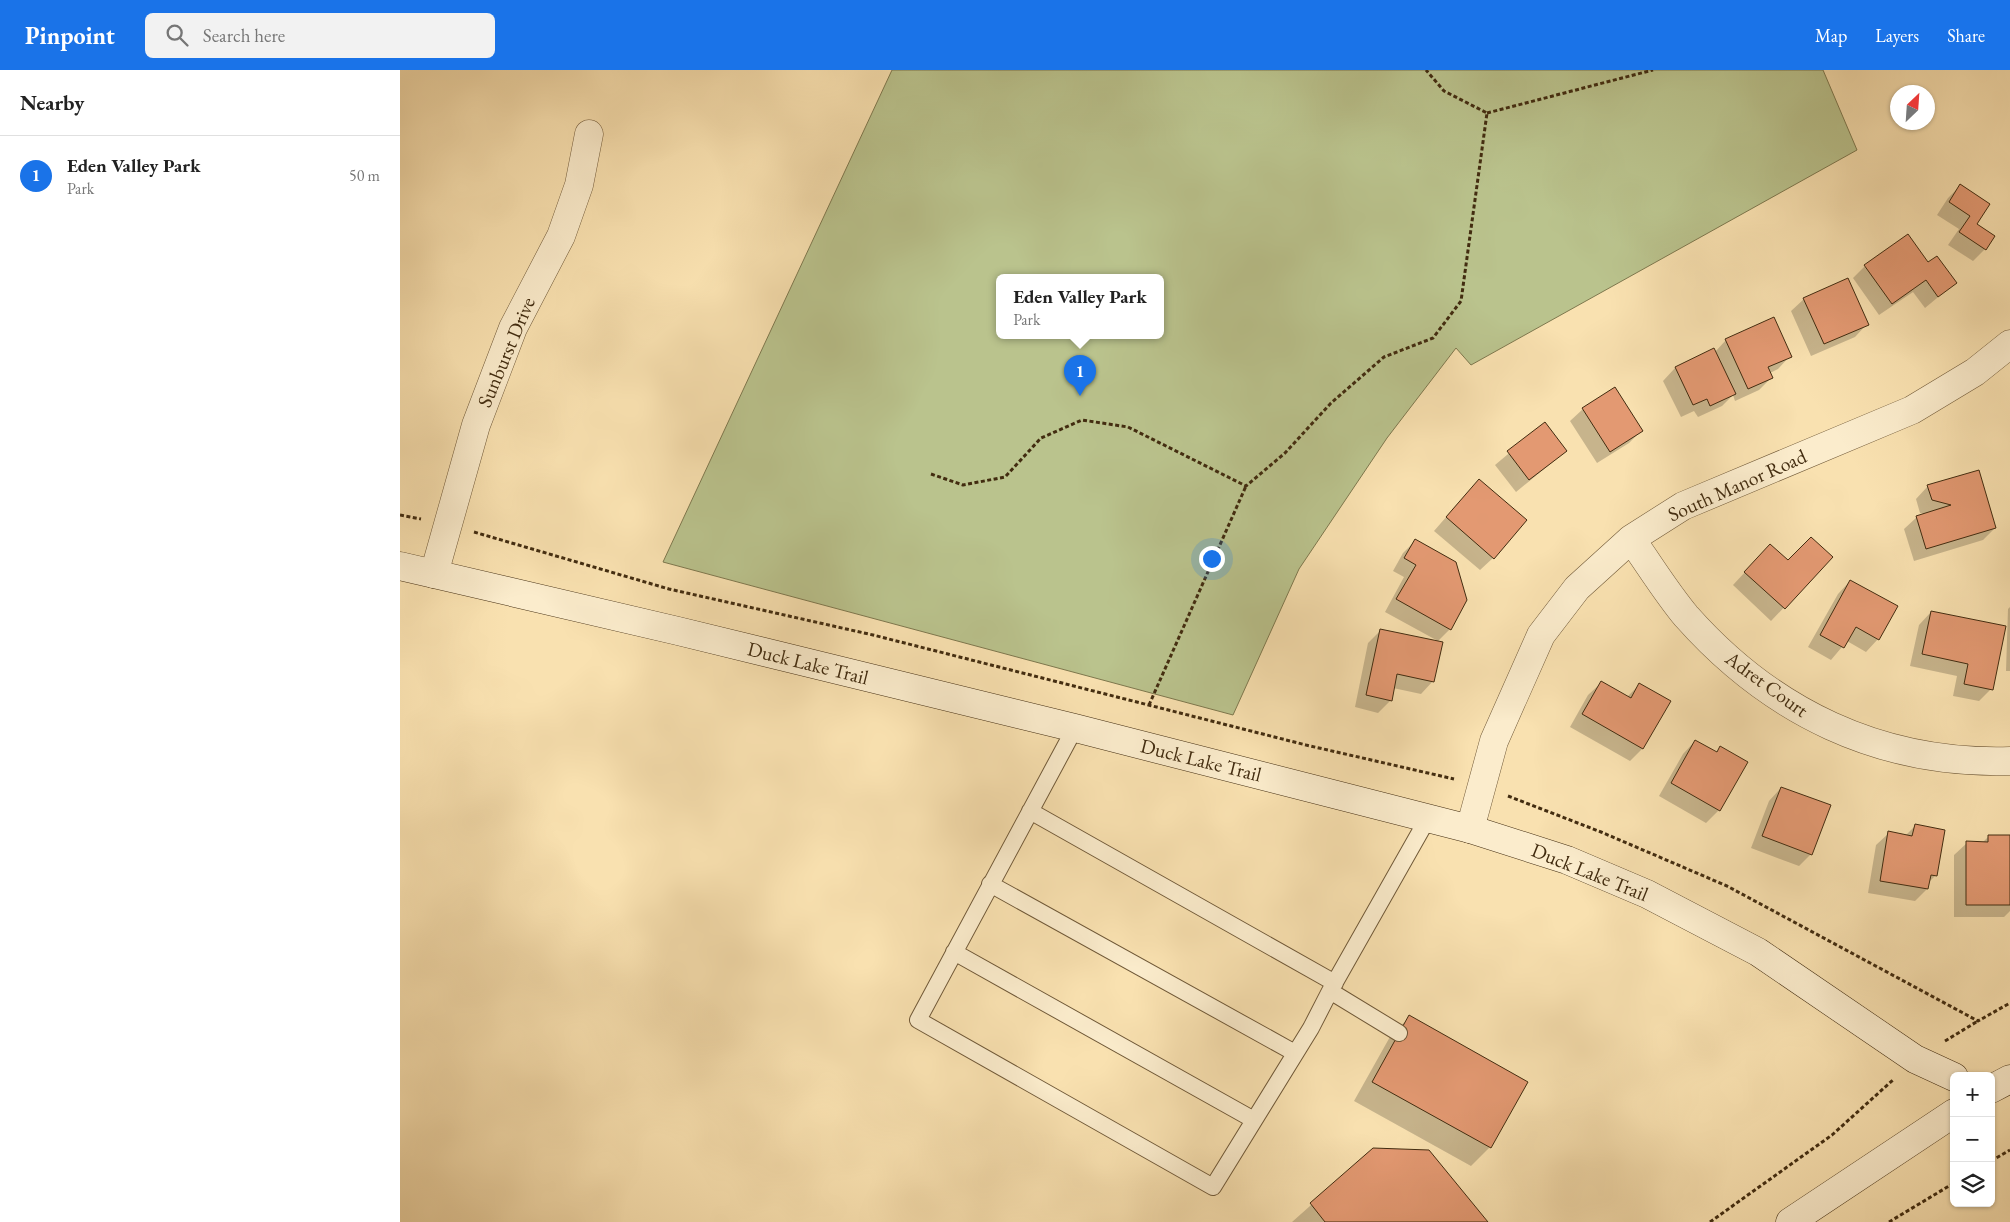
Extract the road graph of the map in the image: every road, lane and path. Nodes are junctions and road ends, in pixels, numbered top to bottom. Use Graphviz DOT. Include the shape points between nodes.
graph roads {
  1 [pos="1426,70"];
  2 [pos="1652,70"];
  3 [pos="1487,113"];
  4 [pos="589,134"];
  5 [pos="2010,344"];
  6 [pos="931,474"];
  7 [pos="1246,486"];
  8 [pos="1631,539"];
  9 [pos="400,566"];
  10 [pos="434,574"];
  11 [pos="1149,706"];
  12 [pos="1074,728"];
  13 [pos="2010,761"];
  14 [pos="1030,811"];
  15 [pos="1428,818"];
  16 [pos="1470,829"];
  17 [pos="990,884"];
  18 [pos="954,952"];
  19 [pos="1333,987"];
  20 [pos="1978,1020"];
  21 [pos="1399,1034"];
  22 [pos="1296,1053"];
  23 [pos="1915,1059"];
  24 [pos="1950,1075"];
  25 [pos="2010,1079"];
  26 [pos="1995,1087"];
  27 [pos="1950,1116"];
  28 [pos="1254,1120"];
  29 [pos="2010,1150"];
  30 [pos="1995,1159"];
  31 [pos="1950,1185"];
  32 [pos="1710,1222"];
  33 [pos="1790,1222"];
  34 [pos="1889,1222"];
  1 -- 3 [label="path" via="1444,91"];
  2 -- 3 [label="path"];
  3 -- 7 [label="path" via="1461,301 1432,338 1384,357 1331,403 1285,453"];
  4 -- 10 [label="street, Sunburst Drive" via="579,186 561,236 513,328 476,426"];
  5 -- 8 [label="street, South Manor Road" via="1976,372 1912,410 1683,506"];
  6 -- 7 [label="path" via="963,484 1005,477 1041,438 1082,420 1128,427"];
  7 -- 11 [label="path"];
  8 -- 13 [label="street, Adret Court" via="1686,615 1734,664 1792,707 1847,734 1918,756"];
  8 -- 16 [label="street, South Manor Road" via="1577,588 1541,635 1494,741"];
  9 -- 10 [label="street, Duck Lake Trail"];
  10 -- 12 [label="street, Duck Lake Trail"];
  12 -- 14 [label="lane"];
  12 -- 15 [label="street, Duck Lake Trail"];
  14 -- 17 [label="lane"];
  14 -- 19 [label="lane"];
  15 -- 16 [label="street, Duck Lake Trail"];
  15 -- 19 [label="lane"];
  16 -- 23 [label="street, Duck Lake Trail" via="1567,860 1648,894 1758,952"];
  17 -- 18 [label="lane"];
  17 -- 22 [label="lane"];
  18 -- 28 [label="lane"];
  18 -- 28 [label="lane" via="918,1020 1213,1187"];
  19 -- 21 [label="lane"];
  19 -- 22 [label="lane"];
  20 -- 23 [label="path"];
  22 -- 28 [label="lane"];
  23 -- 24 [label="street, Duck Lake Trail"];
  23 -- 32 [label="path" via="1832,1135"];
  25 -- 26 [label="street"];
  27 -- 33 [label="street"];
  29 -- 30 [label="path"];
  31 -- 34 [label="path"];
}
